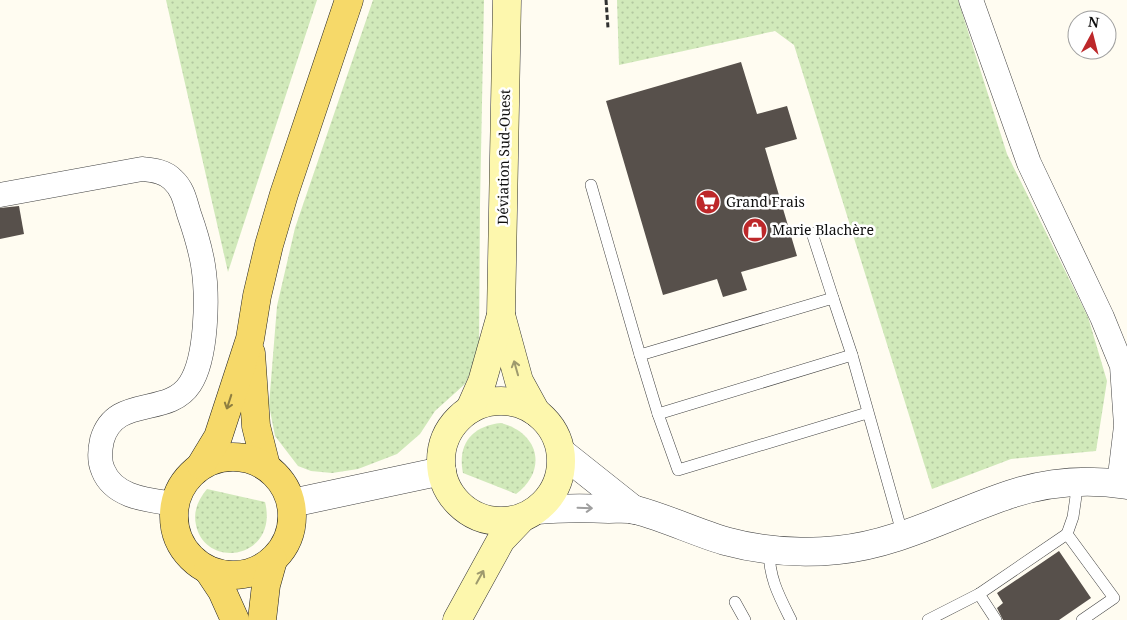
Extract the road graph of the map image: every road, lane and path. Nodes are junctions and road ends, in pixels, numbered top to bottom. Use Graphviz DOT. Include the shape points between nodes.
graph roads {
  1 [pos="349,0"];
  2 [pos="507,0"];
  3 [pos="606,0"];
  4 [pos="971,0"];
  5 [pos="608,28"];
  6 [pos="591,185"];
  7 [pos="0,195"];
  8 [pos="812,233"];
  9 [pos="833,298"];
  10 [pos="501,315"];
  11 [pos="250,339"];
  12 [pos="640,355"];
  13 [pos="852,355"];
  14 [pos="470,409"];
  15 [pos="536,412"];
  16 [pos="867,413"];
  17 [pos="658,414"];
  18 [pos="561,452"];
  19 [pos="201,465"];
  20 [pos="266,466"];
  21 [pos="442,471"];
  22 [pos="1078,482"];
  23 [pos="1123,484"];
  24 [pos="292,503"];
  25 [pos="175,504"];
  26 [pos="634,510"];
  27 [pos="530,514"];
  28 [pos="1067,534"];
  29 [pos="903,536"];
  30 [pos="769,550"];
  31 [pos="273,560"];
  32 [pos="208,570"];
  33 [pos="979,594"];
  34 [pos="735,602"];
  35 [pos="235,620"];
  36 [pos="262,620"];
  37 [pos="458,620"];
  38 [pos="745,620"];
  39 [pos="791,620"];
  40 [pos="928,620"];
  41 [pos="996,620"];
  42 [pos="1082,620"];
  1 -- 11 [label="main road" via="268,245"];
  2 -- 10 [label="main road, Déviation Sud-Ouest"];
  3 -- 5 [label="path"];
  4 -- 23 [label="street" via="1029,163 1122,366 1126,426"];
  6 -- 12 [label="lane"];
  7 -- 25 [label="street" via="142,169 172,178 181,188 204,267 205,319 199,366 189,385 174,398 158,405 131,409 116,418 105,431 100,449 103,470 114,486 131,496"];
  8 -- 9 [label="lane"];
  9 -- 12 [label="lane"];
  9 -- 13 [label="lane"];
  10 -- 14 [label="main road" via="482,382"];
  15 -- 10 [label="main road, one-way" via="519,381"];
  11 -- 19 [label="main road, one-way" via="218,436"];
  11 -- 20 [label="main road" via="256,426"];
  12 -- 17 [label="lane"];
  13 -- 16 [label="lane"];
  13 -- 17 [label="lane"];
  14 -- 15 [label="main road" via="504,401 521,404"];
  14 -- 21 [label="main road" via="458,418 443,443"];
  15 -- 18 [label="main road" via="557,436"];
  16 -- 17 [label="lane" via="678,470"];
  16 -- 29 [label="lane"];
  18 -- 26 [label="street"];
  18 -- 27 [label="main road" via="558,484 549,498"];
  19 -- 20 [label="main road" via="218,458 238,456"];
  19 -- 25 [label="main road" via="187,478"];
  20 -- 24 [label="main road" via="285,485"];
  21 -- 24 [label="street"];
  21 -- 27 [label="main road" via="452,496 462,508 476,516 506,522"];
  22 -- 23 [label="street"];
  22 -- 28 [label="lane"];
  22 -- 29 [label="street" via="1047,485 1011,494"];
  24 -- 31 [label="main road" via="293,522 288,541"];
  25 -- 32 [label="main road" via="175,529 182,546 193,560"];
  27 -- 26 [label="street, one-way" via="569,507"];
  26 -- 30 [label="street" via="726,541"];
  37 -- 27 [label="main road, one-way" via="501,540"];
  28 -- 33 [label="lane"];
  28 -- 42 [label="lane" via="1114,598"];
  29 -- 30 [label="street" via="838,550"];
  30 -- 39 [label="lane" via="773,584"];
  31 -- 32 [label="main road" via="244,574 226,575"];
  31 -- 36 [label="main road"];
  32 -- 35 [label="main road"];
  33 -- 40 [label="lane"];
  33 -- 41 [label="lane"];
  34 -- 38 [label="lane"];
}
